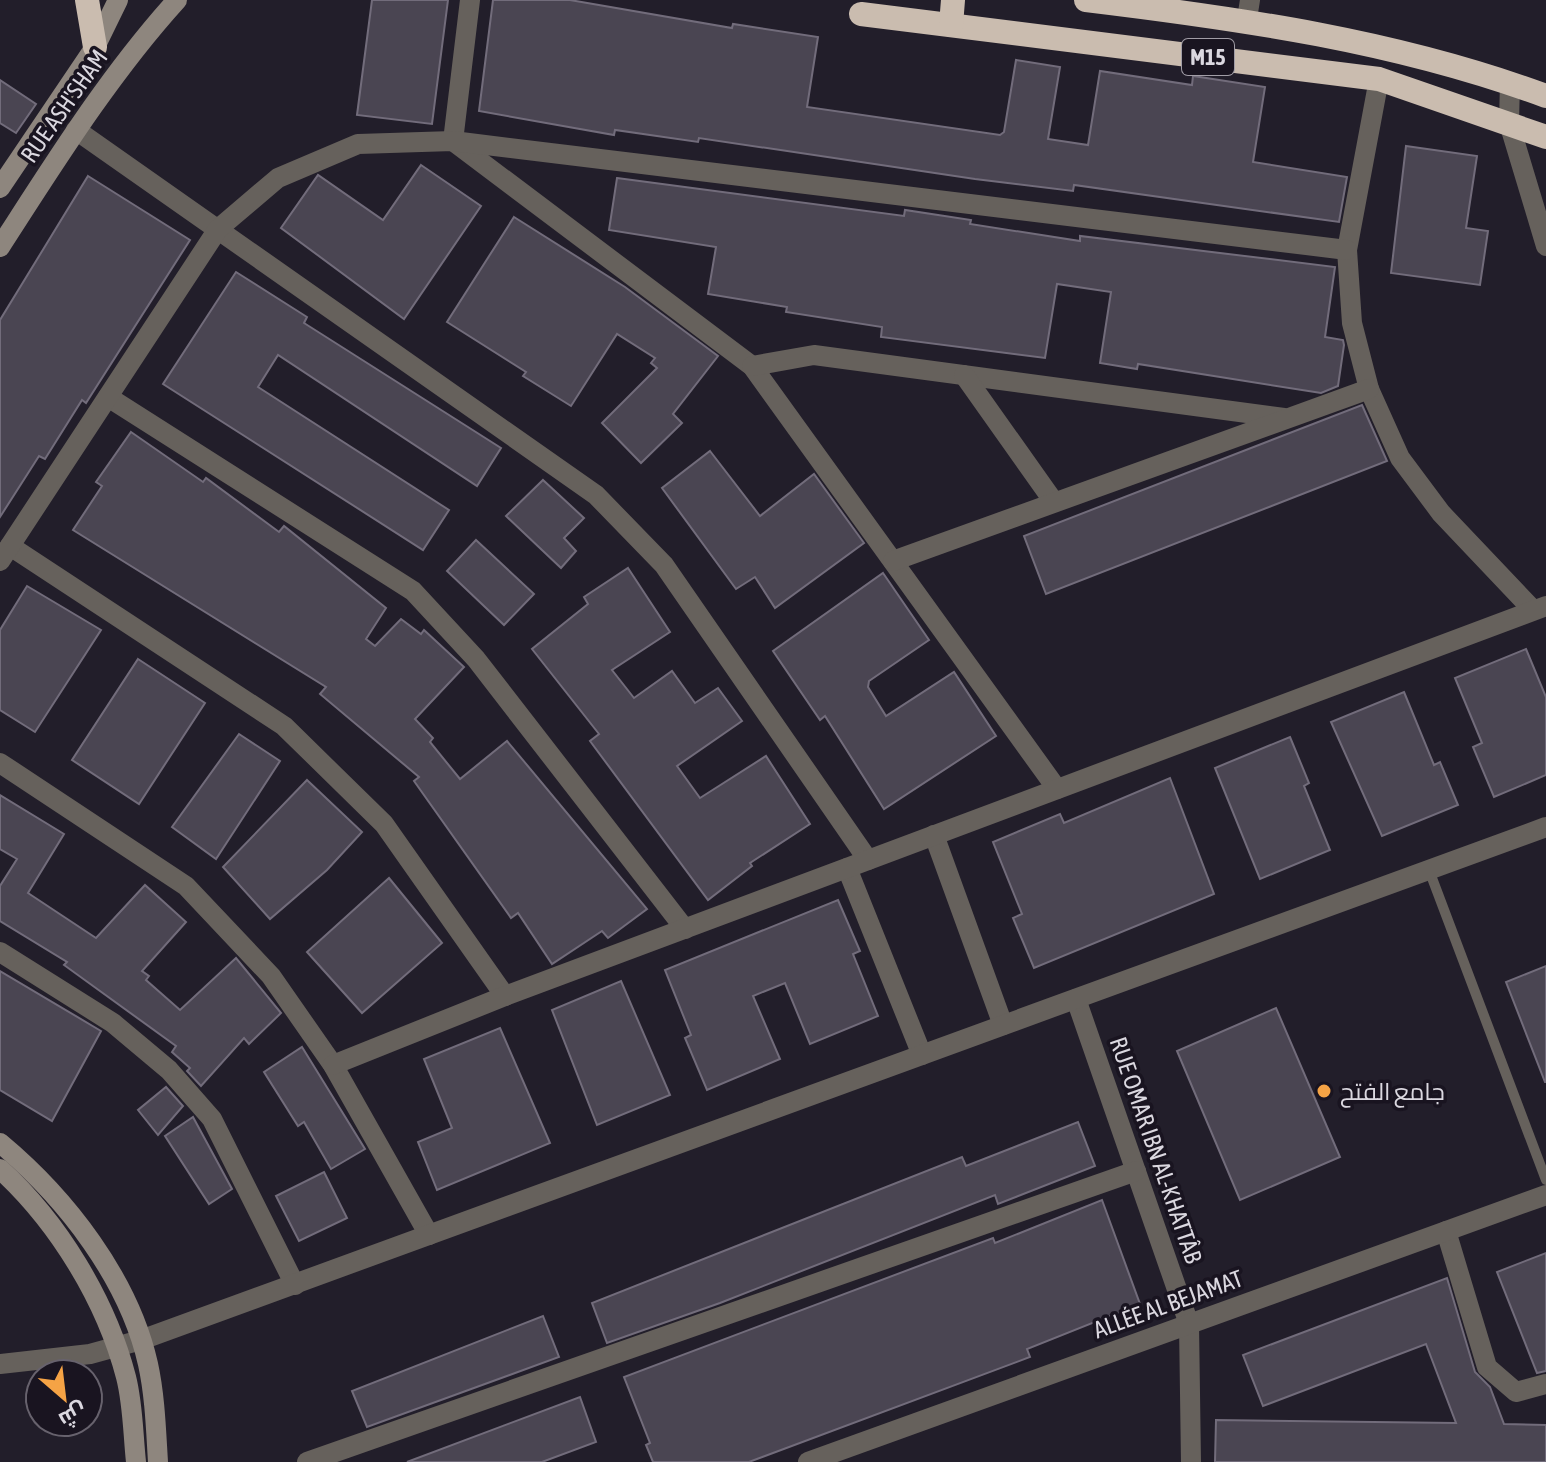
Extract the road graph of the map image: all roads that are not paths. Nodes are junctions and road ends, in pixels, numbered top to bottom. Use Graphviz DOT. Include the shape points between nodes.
graph roads {
  1 [pos="87,0"];
  2 [pos="118,0"];
  3 [pos="177,0"];
  4 [pos="470,0"];
  5 [pos="953,0"];
  6 [pos="1086,0"];
  7 [pos="1249,10"];
  8 [pos="861,14"];
  9 [pos="951,25"];
  10 [pos="95,47"];
  11 [pos="1379,79"];
  12 [pos="1510,82"];
  13 [pos="1546,96"];
  14 [pos="1509,123"];
  15 [pos="76,130"];
  16 [pos="1546,137"];
  17 [pos="453,141"];
  18 [pos="0,188"];
  19 [pos="218,229"];
  20 [pos="1546,246"];
  21 [pos="0,247"];
  22 [pos="1347,250"];
  23 [pos="752,366"];
  24 [pos="964,375"];
  25 [pos="1369,389"];
  26 [pos="108,397"];
  27 [pos="1284,418"];
  28 [pos="1054,502"];
  29 [pos="5,554"];
  30 [pos="893,561"];
  31 [pos="1540,608"];
  32 [pos="0,763"];
  33 [pos="1057,789"];
  34 [pos="1546,827"];
  35 [pos="934,835"];
  36 [pos="868,860"];
  37 [pos="847,868"];
  38 [pos="1429,870"];
  39 [pos="685,929"];
  40 [pos="0,952"];
  41 [pos="505,996"];
  42 [pos="1076,999"];
  43 [pos="1003,1025"];
  44 [pos="922,1055"];
  45 [pos="333,1065"];
  46 [pos="0,1143"];
  47 [pos="0,1169"];
  48 [pos="1136,1171"];
  49 [pos="1546,1180"];
  50 [pos="1546,1195"];
  51 [pos="1446,1231"];
  52 [pos="429,1235"];
  53 [pos="295,1285"];
  54 [pos="1189,1324"];
  55 [pos="141,1340"];
  56 [pos="117,1348"];
  57 [pos="0,1364"];
  58 [pos="1546,1384"];
  59 [pos="136,1462"];
  60 [pos="158,1462"];
  61 [pos="307,1462"];
  62 [pos="808,1462"];
  63 [pos="1191,1462"];
  1 -- 10 [label="highway"];
  2 -- 10 [label="street, RUE ASH'SHAM"];
  3 -- 15 [label="street, RUE ASH'SHAM"];
  4 -- 17 [label="street"];
  5 -- 9 [label="highway"];
  6 -- 7 [label="highway, M15"];
  7 -- 12 [label="highway, M15"];
  8 -- 9 [label="highway, M15"];
  9 -- 11 [label="highway, M15"];
  10 -- 18 [label="street, RUE ASH'SHAM"];
  11 -- 14 [label="highway, M15"];
  11 -- 22 [label="street"];
  12 -- 13 [label="highway, M15"];
  12 -- 14 [label="street"];
  14 -- 16 [label="highway, M15"];
  14 -- 20 [label="street"];
  15 -- 19 [label="street"];
  15 -- 21 [label="street, RUE ASH'SHAM"];
  17 -- 19 [label="street" via="358,144 278,178"];
  17 -- 22 [label="street"];
  17 -- 23 [label="street"];
  19 -- 26 [label="street"];
  19 -- 36 [label="street" via="596,495 664,565"];
  22 -- 25 [label="street" via="1352,323"];
  23 -- 24 [label="street" via="814,355"];
  23 -- 30 [label="street"];
  24 -- 27 [label="street"];
  24 -- 28 [label="street"];
  25 -- 27 [label="street"];
  25 -- 31 [label="street" via="1400,458 1441,513"];
  26 -- 29 [label="street"];
  26 -- 39 [label="street" via="413,591 476,659"];
  27 -- 28 [label="street"];
  28 -- 30 [label="street"];
  29 -- 41 [label="street" via="284,726 384,824"];
  30 -- 33 [label="street"];
  31 -- 33 [label="street"];
  32 -- 45 [label="street" via="186,886 271,976"];
  33 -- 35 [label="street"];
  34 -- 38 [label="street"];
  35 -- 36 [label="street"];
  35 -- 43 [label="street"];
  36 -- 37 [label="street"];
  37 -- 39 [label="street"];
  37 -- 44 [label="street"];
  38 -- 42 [label="street"];
  38 -- 49 [label="lane"];
  39 -- 41 [label="street"];
  40 -- 53 [label="street" via="113,1023 169,1070 212,1119"];
  41 -- 45 [label="street"];
  42 -- 43 [label="street"];
  42 -- 48 [label="street, RUE OMAR IBN AL-KHATTÂB"];
  43 -- 44 [label="street"];
  44 -- 52 [label="street"];
  45 -- 52 [label="street"];
  46 -- 55 [label="street" via="65,1207 110,1273"];
  47 -- 56 [label="street" via="56,1231"];
  48 -- 54 [label="street, RUE OMAR IBN AL-KHATTÂB"];
  48 -- 61 [label="street"];
  50 -- 51 [label="street, ALLÉE AL BEJAMAT"];
  51 -- 54 [label="street, ALLÉE AL BEJAMAT"];
  51 -- 58 [label="street" via="1487,1367 1516,1392"];
  52 -- 53 [label="street"];
  53 -- 55 [label="street"];
  54 -- 62 [label="street, ALLÉE AL BEJAMAT"];
  54 -- 63 [label="street, RUE OMAR IBN AL-KHATTÂB"];
  55 -- 56 [label="street"];
  55 -- 60 [label="street" via="153,1390"];
  56 -- 57 [label="street"];
  56 -- 59 [label="street"];
}
